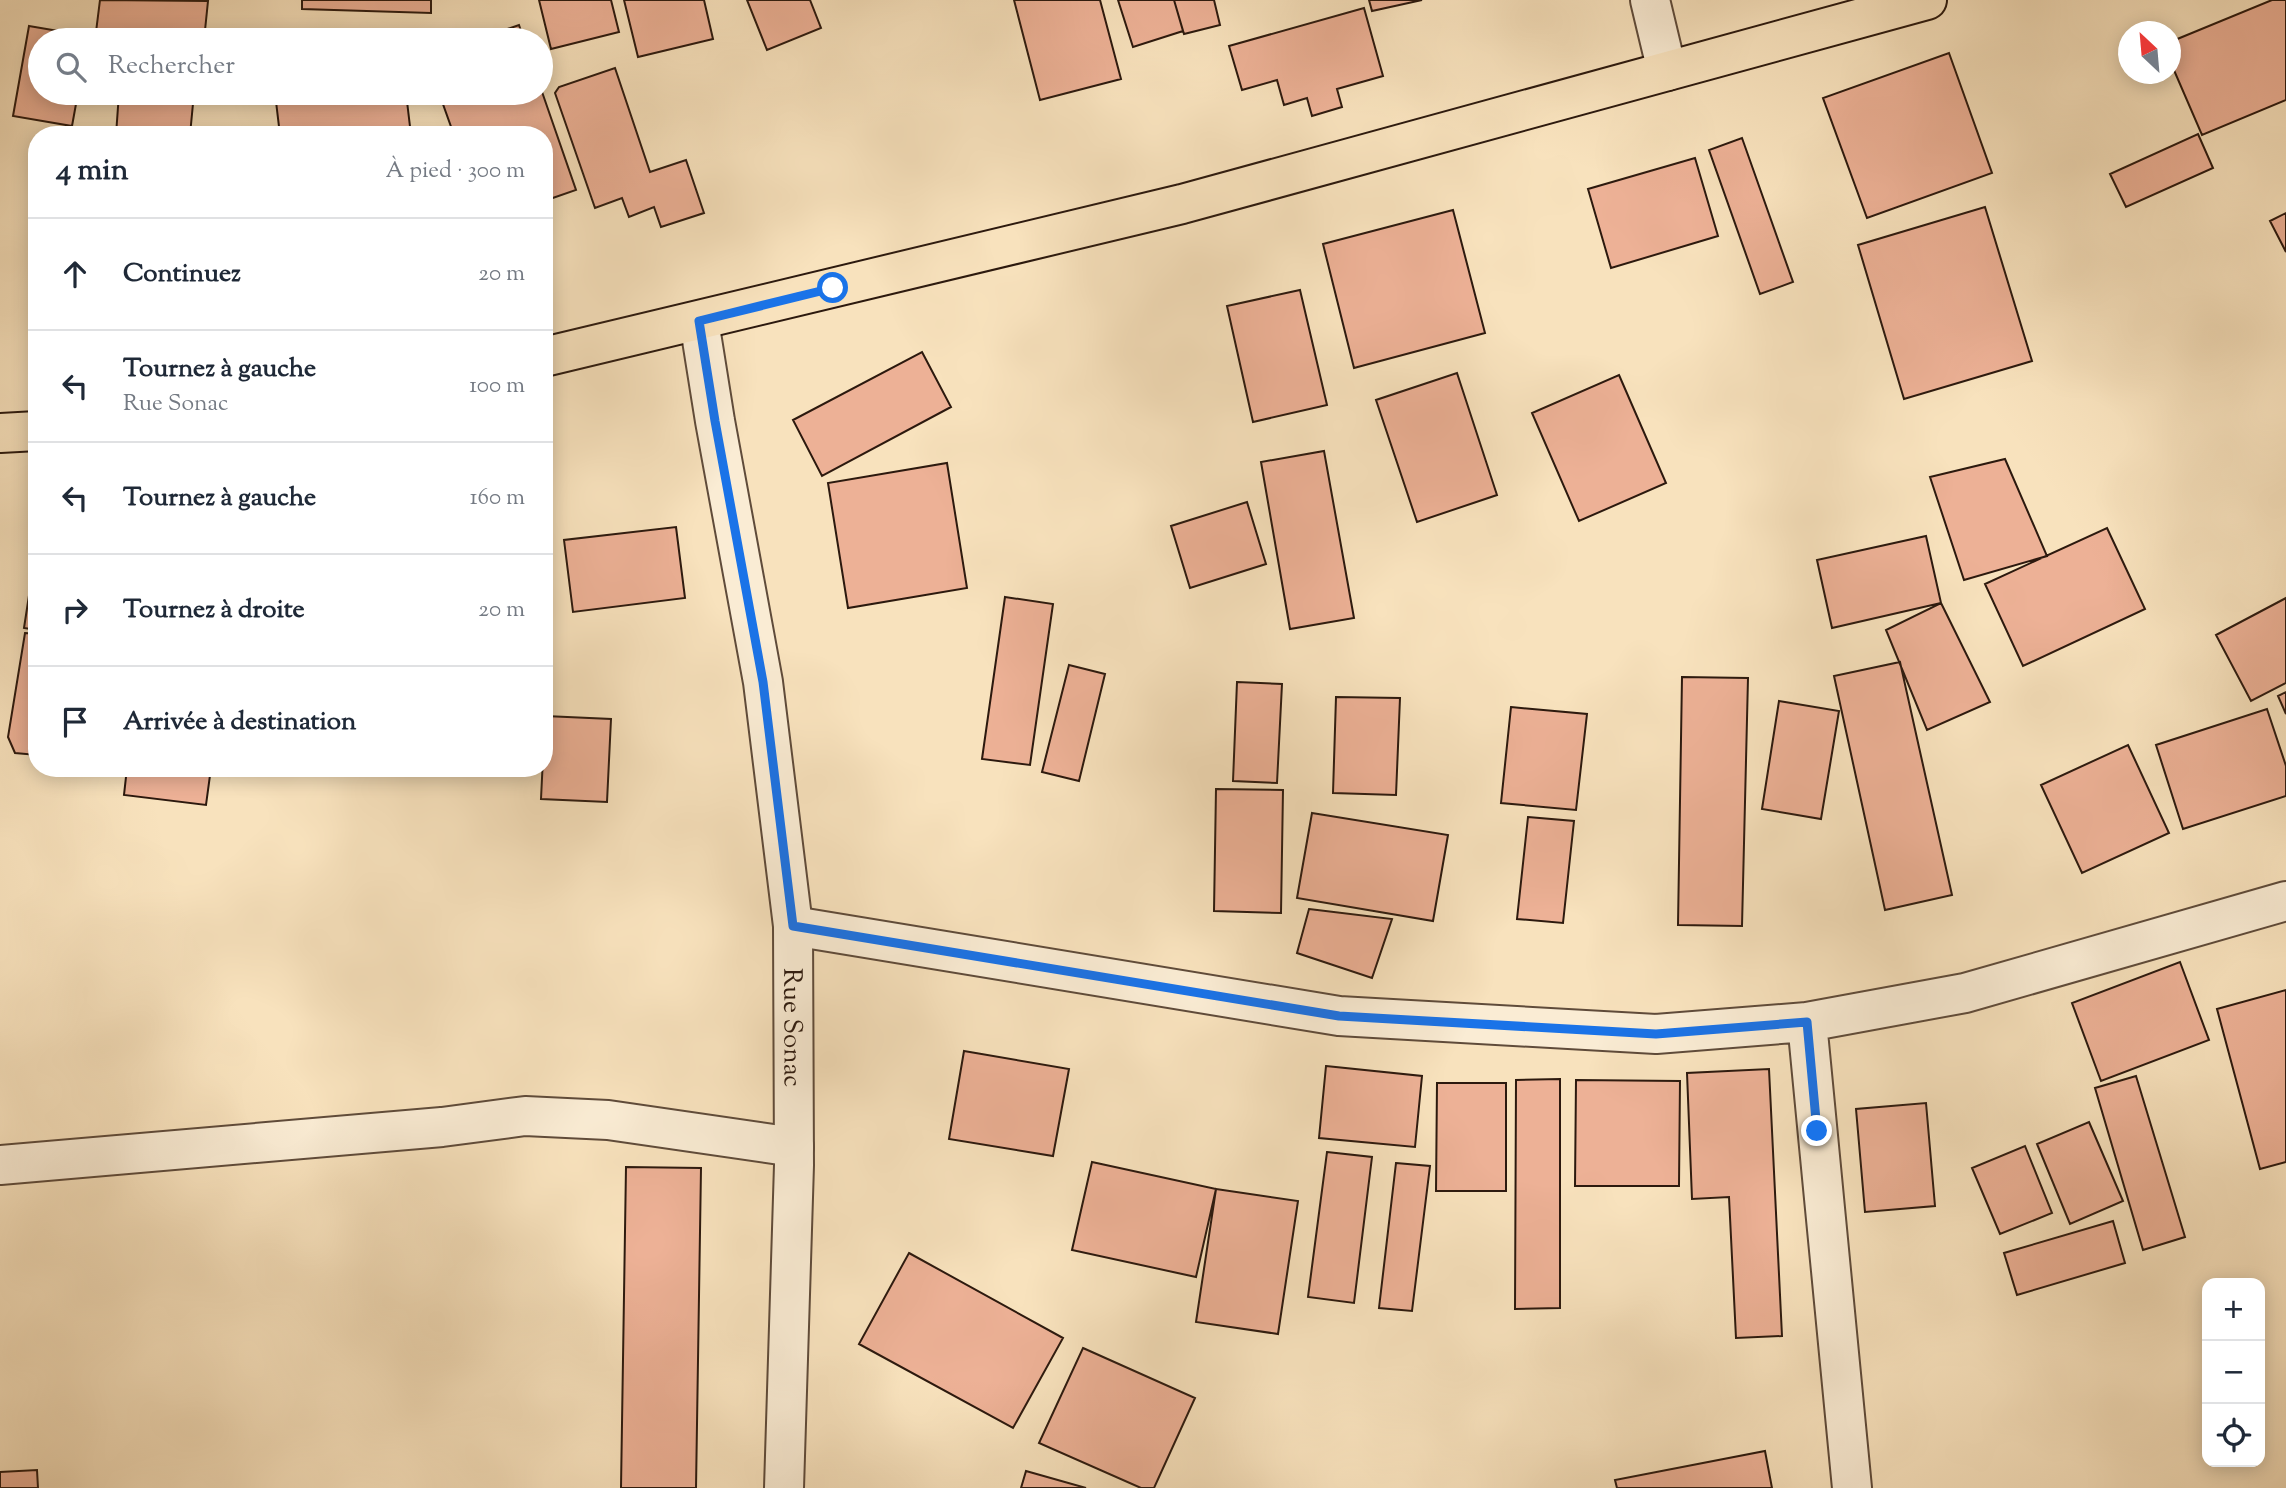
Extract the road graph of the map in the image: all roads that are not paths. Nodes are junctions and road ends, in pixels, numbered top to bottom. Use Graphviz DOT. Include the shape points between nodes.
graph roads {
  1 [pos="1650,0"];
  2 [pos="1927,0"];
  3 [pos="1667,71"];
  4 [pos="699,321"];
  5 [pos="553,355"];
  6 [pos="28,431"];
  7 [pos="0,433"];
  8 [pos="2286,901"];
  9 [pos="793,926"];
  10 [pos="1807,1022"];
  11 [pos="794,1147"];
  12 [pos="0,1165"];
  13 [pos="784,1488"];
  14 [pos="1852,1488"];
  1 -- 3 [label="street"];
  2 -- 3 [label="main road"];
  3 -- 4 [label="main road" via="1182,204"];
  4 -- 5 [label="main road"];
  4 -- 9 [label="street, Rue Sonac" via="763,682"];
  6 -- 7 [label="main road"];
  8 -- 10 [label="street" via="1965,993"];
  9 -- 10 [label="street" via="1339,1016 1656,1034"];
  9 -- 11 [label="street, Rue Sonac"];
  10 -- 14 [label="street"];
  11 -- 12 [label="street" via="608,1120 525,1116"];
  11 -- 13 [label="street, Rue Sonac"];
}
